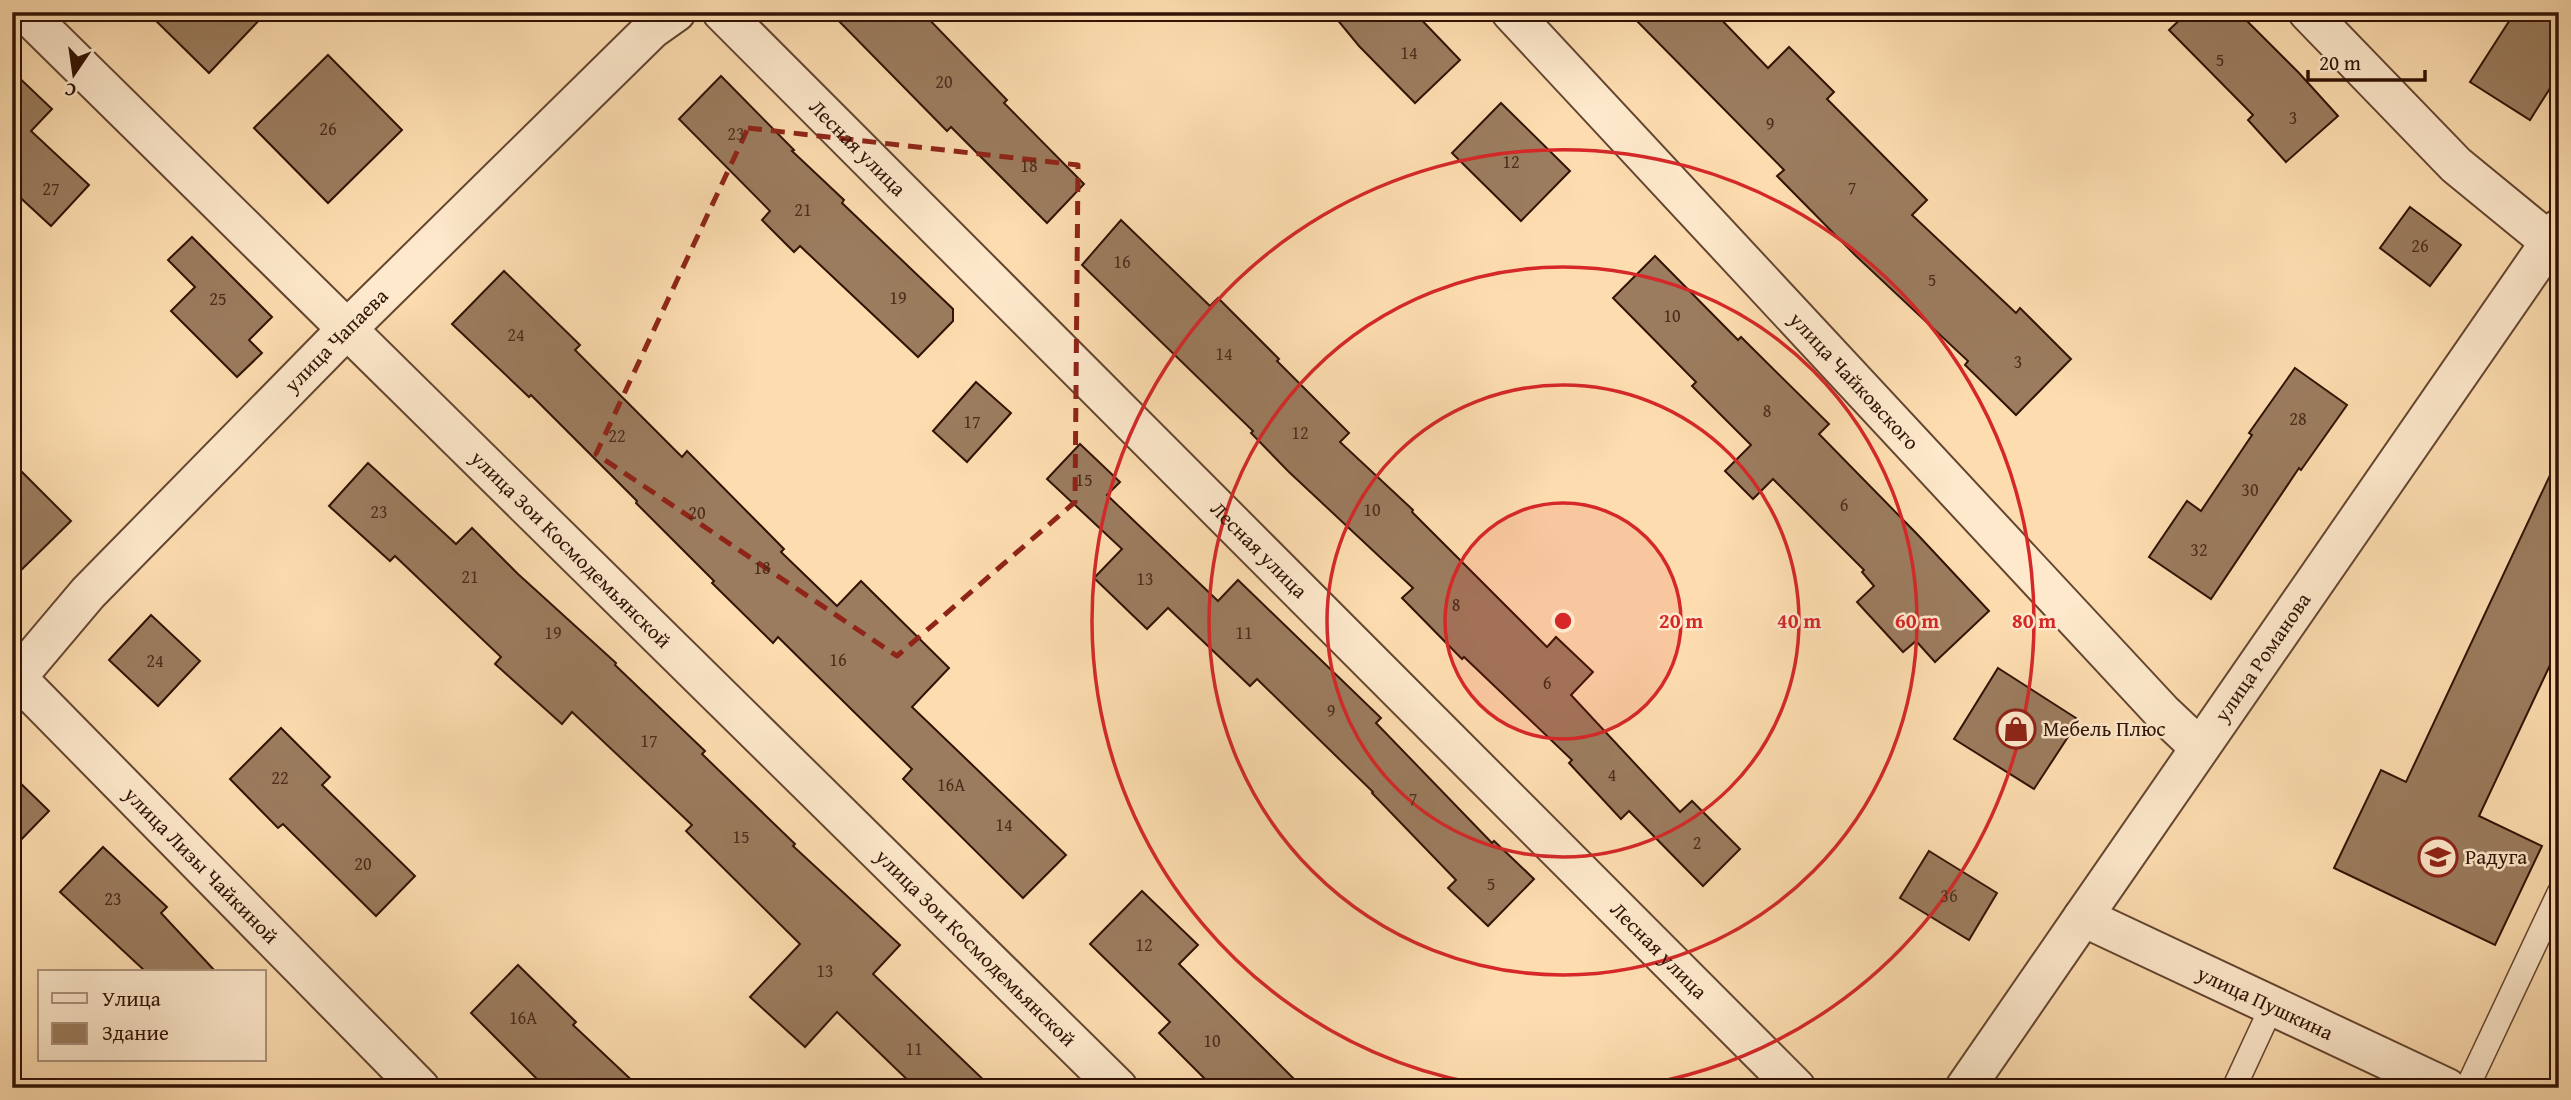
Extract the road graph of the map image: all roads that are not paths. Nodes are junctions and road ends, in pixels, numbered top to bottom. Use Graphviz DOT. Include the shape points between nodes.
graph roads {
  1 [pos="25,12"];
  2 [pos="676,12"];
  3 [pos="722,12"];
  4 [pos="1511,12"];
  5 [pos="2308,12"];
  6 [pos="2554,236"];
  7 [pos="345,330"];
  8 [pos="14,678"];
  9 [pos="2199,747"];
  10 [pos="2559,893"];
  11 [pos="2083,917"];
  12 [pos="2272,1006"];
  13 [pos="408,1083"];
  14 [pos="1118,1088"];
  15 [pos="1796,1088"];
  16 [pos="1965,1088"];
  17 [pos="2234,1088"];
  18 [pos="2447,1088"];
  19 [pos="2467,1088"];
  1 -- 7 [label="street, улица Зои Космодемьянской"];
  2 -- 7 [label="street, улица Чапаева" via="652,29"];
  3 -- 15 [label="street, Лесная улица"];
  4 -- 9 [label="street, улица Чайковского"];
  5 -- 6 [label="street" via="2456,164"];
  6 -- 9 [label="street, улица Романова"];
  7 -- 8 [label="street, улица Чапаева" via="88,593"];
  7 -- 14 [label="street, улица Зои Космодемьянской"];
  8 -- 13 [label="street, улица Лизы Чайкиной"];
  9 -- 11 [label="street, улица Романова"];
  10 -- 19 [label="lane"];
  11 -- 12 [label="street, улица Пушкина"];
  11 -- 16 [label="street, улица Романова"];
  12 -- 17 [label="lane"];
  12 -- 18 [label="street, улица Пушкина"];
}
